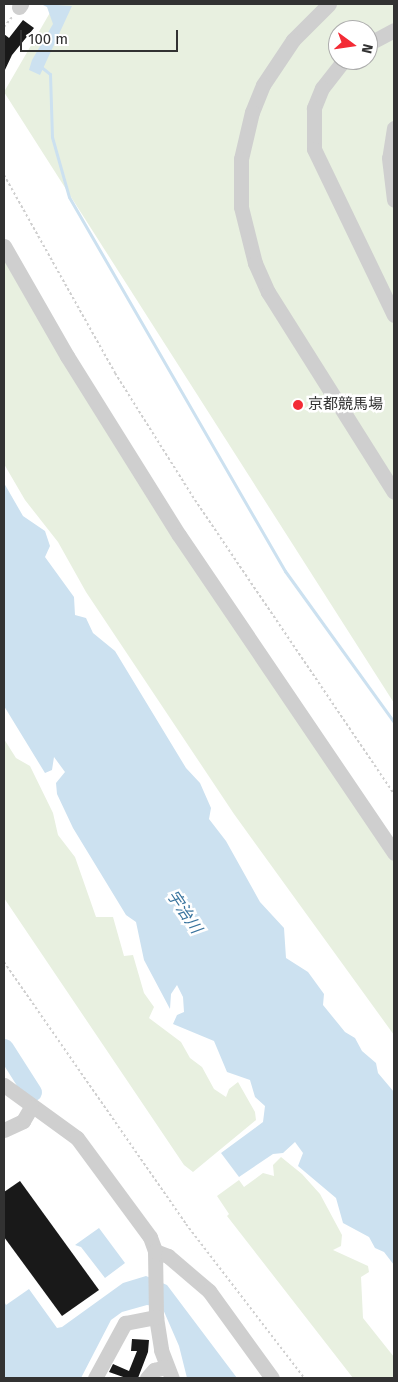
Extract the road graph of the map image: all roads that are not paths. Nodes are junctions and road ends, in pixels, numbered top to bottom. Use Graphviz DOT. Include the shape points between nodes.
graph roads {
  1 [pos="329,4"];
  2 [pos="394,30"];
  3 [pos="378,39"];
  4 [pos="336,70"];
  5 [pos="394,128"];
  6 [pos="394,200"];
  7 [pos="4,246"];
  8 [pos="394,315"];
  9 [pos="394,492"];
  10 [pos="394,854"];
  11 [pos="4,1085"];
  12 [pos="31,1107"];
  13 [pos="4,1130"];
  14 [pos="156,1259"];
  15 [pos="156,1313"];
  16 [pos="169,1373"];
  17 [pos="95,1378"];
  18 [pos="147,1378"];
  19 [pos="272,1378"];
  1 -- 9 [label="street" via="293,40 263,85 252,112 241,159 240,208 255,263 268,292"];
  2 -- 3 [label="street"];
  4 -- 8 [label="street" via="322,88 314,108 314,149"];
  5 -- 6 [label="street" via="389,158"];
  7 -- 10 [label="street" via="67,356 179,535"];
  11 -- 12 [label="street"];
  12 -- 13 [label="street" via="23,1121"];
  12 -- 14 [label="street" via="77,1138 150,1237"];
  14 -- 15 [label="street"];
  14 -- 19 [label="street" via="168,1256 209,1291"];
  15 -- 16 [label="street"];
  15 -- 17 [label="street" via="125,1323"];
  16 -- 18 [label="street" via="154,1370"];
}
